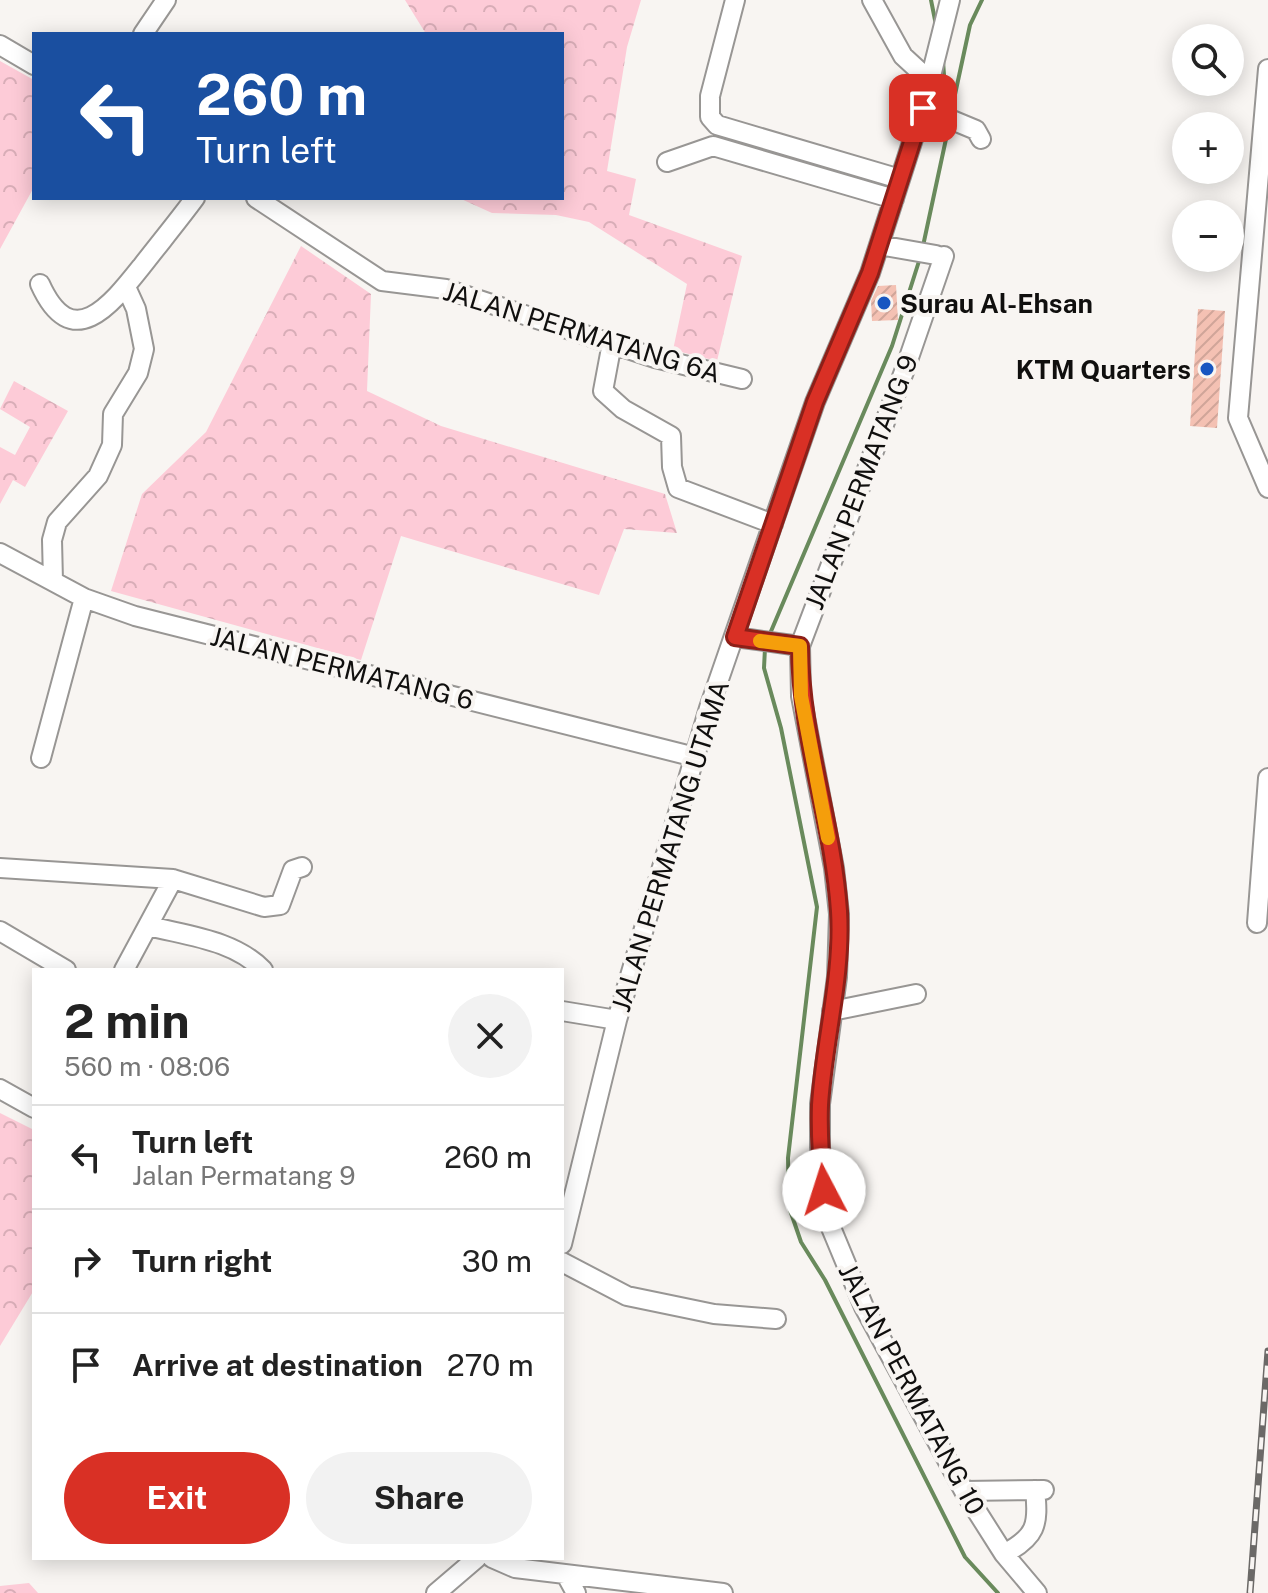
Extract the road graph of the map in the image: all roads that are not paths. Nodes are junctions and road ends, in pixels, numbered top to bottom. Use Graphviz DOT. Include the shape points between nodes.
graph roads {
  1 [pos="166,0"];
  2 [pos="735,0"];
  3 [pos="872,0"];
  4 [pos="950,0"];
  5 [pos="144,32"];
  6 [pos="0,45"];
  7 [pos="32,64"];
  8 [pos="1268,69"];
  9 [pos="931,72"];
  10 [pos="929,111"];
  11 [pos="975,133"];
  12 [pos="1265,133"];
  13 [pos="667,162"];
  14 [pos="900,179"];
  15 [pos="894,199"];
  16 [pos="193,200"];
  17 [pos="259,200"];
  18 [pos="879,245"];
  19 [pos="40,284"];
  20 [pos="126,287"];
  21 [pos="612,343"];
  22 [pos="742,379"];
  23 [pos="1268,488"];
  24 [pos="773,524"];
  25 [pos="1,556"];
  26 [pos="53,581"];
  27 [pos="84,598"];
  28 [pos="743,639"];
  29 [pos="795,645"];
  30 [pos="695,757"];
  31 [pos="41,758"];
  32 [pos="1268,778"];
  33 [pos="302,867"];
  34 [pos="0,868"];
  35 [pos="173,879"];
  36 [pos="1257,923"];
  37 [pos="149,926"];
  38 [pos="0,931"];
  39 [pos="63,968"];
  40 [pos="125,968"];
  41 [pos="261,968"];
  42 [pos="916,994"];
  43 [pos="564,1011"];
  44 [pos="832,1011"];
  45 [pos="617,1020"];
  46 [pos="0,1089"];
  47 [pos="32,1107"];
  48 [pos="564,1236"];
  49 [pos="564,1263"];
  50 [pos="776,1319"];
  51 [pos="964,1491"];
  52 [pos="1004,1554"];
  53 [pos="475,1560"];
  54 [pos="497,1560"];
  55 [pos="566,1575"];
  56 [pos="436,1593"];
  57 [pos="576,1593"];
  58 [pos="723,1593"];
  59 [pos="1037,1593"];
  1 -- 5 [label="street"];
  2 -- 14 [label="street" via="710,96 710,117 717,125"];
  3 -- 9 [label="street" via="903,56"];
  4 -- 9 [label="street, JALAN PERMATANG UTAMA"];
  6 -- 7 [label="street"];
  8 -- 12 [label="street"];
  9 -- 10 [label="street, JALAN PERMATANG UTAMA"];
  10 -- 11 [label="street"];
  10 -- 14 [label="street, JALAN PERMATANG UTAMA"];
  12 -- 23 [label="street" via="1238,418"];
  13 -- 15 [label="street" via="713,146"];
  14 -- 15 [label="street, JALAN PERMATANG UTAMA"];
  15 -- 18 [label="street, JALAN PERMATANG UTAMA"];
  16 -- 20 [label="street"];
  17 -- 21 [label="street, JALAN PERMATANG 6A" via="382,281 446,289"];
  18 -- 24 [label="street, JALAN PERMATANG UTAMA" via="815,402"];
  18 -- 29 [label="street, JALAN PERMATANG 9" via="940,255 901,381"];
  19 -- 20 [label="street" via="47,301 75,320 103,312"];
  20 -- 26 [label="street" via="144,349 138,373 113,414 112,445 98,476 57,522"];
  21 -- 22 [label="street, JALAN PERMATANG 6A"];
  21 -- 24 [label="street" via="603,391 616,405 671,436 678,488"];
  24 -- 28 [label="street, JALAN PERMATANG UTAMA"];
  25 -- 26 [label="street, JALAN PERMATANG 6"];
  26 -- 27 [label="street, JALAN PERMATANG 6"];
  27 -- 30 [label="street, JALAN PERMATANG 6" via="135,616"];
  27 -- 31 [label="street"];
  28 -- 29 [label="street"];
  28 -- 30 [label="street, JALAN PERMATANG UTAMA"];
  29 -- 44 [label="street, JALAN PERMATANG 10" via="839,914"];
  30 -- 45 [label="street, JALAN PERMATANG UTAMA"];
  32 -- 36 [label="street"];
  33 -- 35 [label="street" via="293,870 280,905 264,907"];
  34 -- 35 [label="street"];
  35 -- 37 [label="street"];
  37 -- 40 [label="street"];
  37 -- 41 [label="street" via="225,945 250,956"];
  38 -- 39 [label="street"];
  42 -- 44 [label="street"];
  43 -- 45 [label="street"];
  44 -- 51 [label="street, JALAN PERMATANG 10" via="820,1104 827,1218 864,1307"];
  45 -- 48 [label="street, JALAN PERMATANG UTAMA"];
  46 -- 47 [label="street"];
  49 -- 50 [label="street" via="627,1296 714,1314"];
  51 -- 52 [label="street, JALAN PERMATANG 10"];
  51 -- 52 [label="street" via="1039,1490 1032,1532"];
  52 -- 59 [label="street, JALAN PERMATANG 10"];
  53 -- 56 [label="street"];
  54 -- 55 [label="street"];
  55 -- 57 [label="street"];
  55 -- 58 [label="street"];
}
